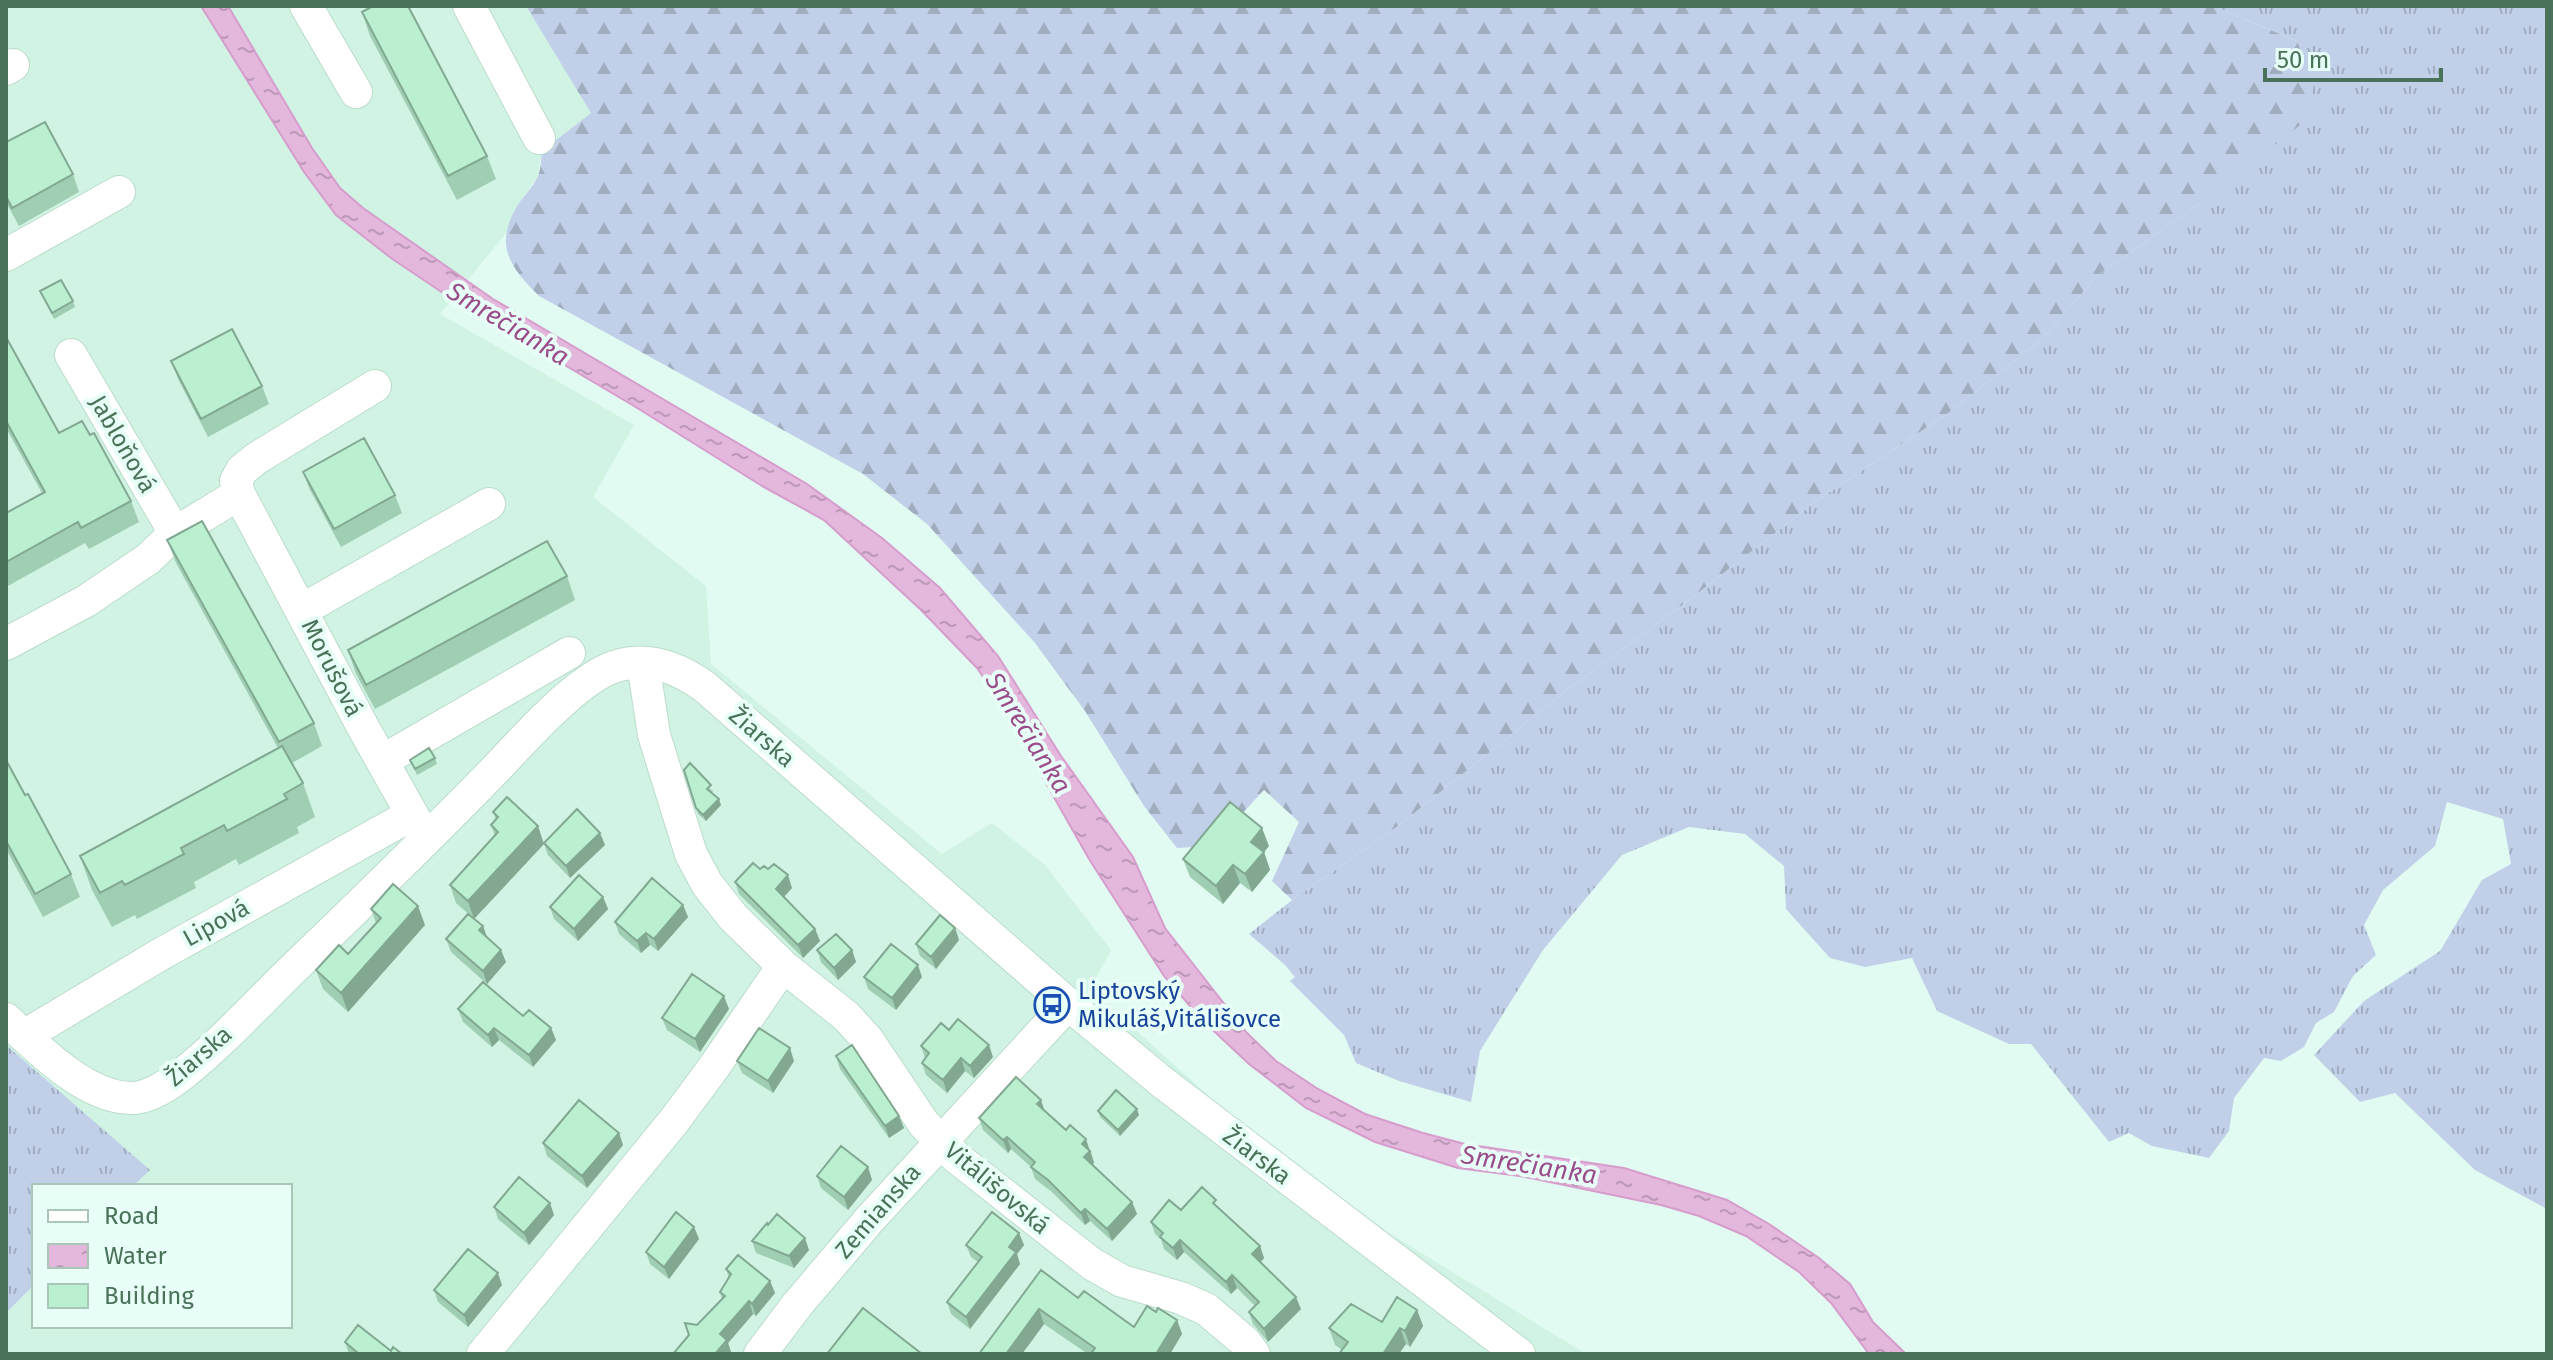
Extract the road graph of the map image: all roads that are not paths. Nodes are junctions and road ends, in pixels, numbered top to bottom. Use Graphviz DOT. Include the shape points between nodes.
graph roads {
  1 [pos="306,6"];
  2 [pos="469,6"];
  3 [pos="356,92"];
  4 [pos="539,138"];
  5 [pos="119,192"];
  6 [pos="6,255"];
  7 [pos="71,355"];
  8 [pos="375,386"];
  9 [pos="239,494"];
  10 [pos="489,504"];
  11 [pos="175,533"];
  12 [pos="302,610"];
  13 [pos="6,644"];
  14 [pos="569,653"];
  15 [pos="643,663"];
  16 [pos="382,761"];
  17 [pos="418,827"];
  18 [pos="783,966"];
  19 [pos="1068,1004"];
  20 [pos="15,1028"];
  21 [pos="941,1140"];
  22 [pos="483,1354"];
  23 [pos="760,1354"];
  24 [pos="1254,1354"];
  25 [pos="1519,1354"];
  1 -- 3 [label="street"];
  2 -- 4 [label="street"];
  5 -- 6 [label="street"];
  7 -- 11 [label="street, Jabloňová"];
  8 -- 9 [label="street" via="257,458 236,481"];
  9 -- 11 [label="street"];
  9 -- 12 [label="street, Morušová"];
  10 -- 12 [label="street"];
  11 -- 13 [label="street" via="148,559 86,601"];
  12 -- 16 [label="street, Morušová"];
  14 -- 16 [label="street"];
  15 -- 17 [label="street, Žiarska" via="620,665 582,686"];
  15 -- 18 [label="street, Vitálišovská" via="654,735 691,854 733,917"];
  15 -- 19 [label="street, Žiarska" via="674,669 705,687"];
  16 -- 17 [label="street, Morušová"];
  17 -- 20 [label="street, Lipová"];
  17 -- 20 [label="street, Žiarska" via="240,1021 161,1089 134,1099 111,1096 84,1084"];
  18 -- 21 [label="street, Vitálišovská" via="867,1039 924,1124"];
  18 -- 22 [label="street" via="674,1121"];
  19 -- 21 [label="street, Zemianska"];
  19 -- 25 [label="street, Žiarska" via="1238,1142"];
  21 -- 23 [label="street, Zemianska"];
  21 -- 24 [label="street, Vitálišovská" via="1092,1264 1122,1281 1206,1309"];
}
